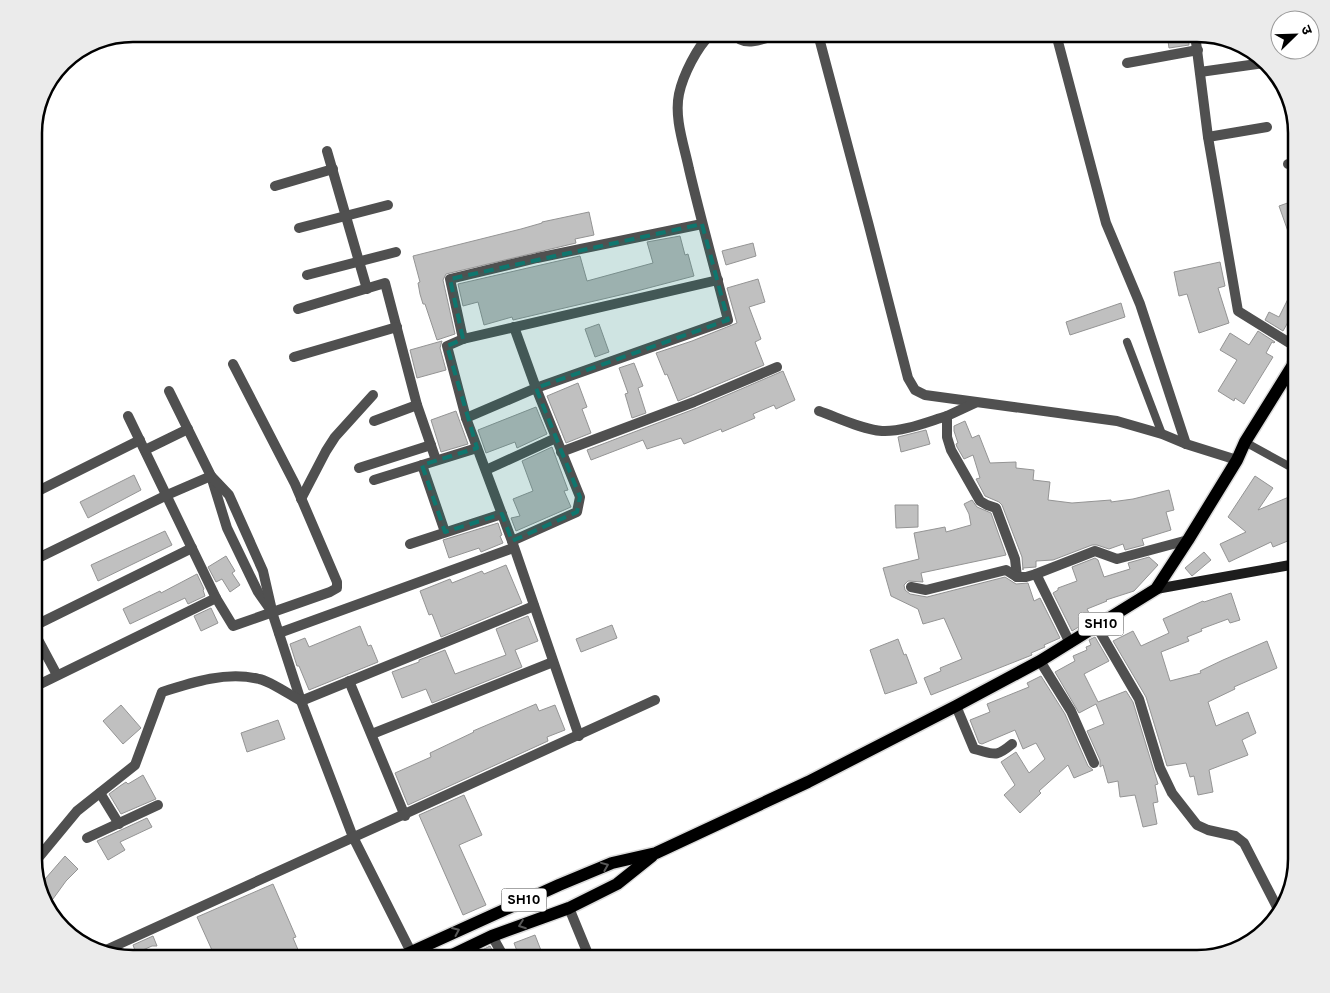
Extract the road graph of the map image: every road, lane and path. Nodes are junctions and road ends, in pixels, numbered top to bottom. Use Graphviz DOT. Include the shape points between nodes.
graph roads {
  1 [pos="702,42"];
  2 [pos="820,42"];
  3 [pos="1058,42"];
  4 [pos="1196,42"];
  5 [pos="1198,50"];
  6 [pos="1128,63"];
  7 [pos="1256,64"];
  8 [pos="1200,72"];
  9 [pos="1267,127"];
  10 [pos="1208,137"];
  11 [pos="327,151"];
  12 [pos="333,169"];
  13 [pos="275,186"];
  14 [pos="388,205"];
  15 [pos="346,216"];
  16 [pos="702,224"];
  17 [pos="298,228"];
  18 [pos="396,252"];
  19 [pos="359,262"];
  20 [pos="306,275"];
  21 [pos="718,280"];
  22 [pos="367,289"];
  23 [pos="298,309"];
  24 [pos="397,327"];
  25 [pos="514,327"];
  26 [pos="463,339"];
  27 [pos="1127,342"];
  28 [pos="1288,342"];
  29 [pos="294,357"];
  30 [pos="233,364"];
  31 [pos="777,368"];
  32 [pos="1288,373"];
  33 [pos="536,388"];
  34 [pos="169,391"];
  35 [pos="373,395"];
  36 [pos="975,403"];
  37 [pos="417,405"];
  38 [pos="819,412"];
  39 [pos="128,416"];
  40 [pos="947,416"];
  41 [pos="466,418"];
  42 [pos="374,421"];
  43 [pos="188,429"];
  44 [pos="1162,434"];
  45 [pos="556,438"];
  46 [pos="1245,442"];
  47 [pos="1186,444"];
  48 [pos="143,445"];
  49 [pos="431,445"];
  50 [pos="477,448"];
  51 [pos="561,452"];
  52 [pos="436,460"];
  53 [pos="1237,460"];
  54 [pos="422,465"];
  55 [pos="1288,466"];
  56 [pos="359,468"];
  57 [pos="486,470"];
  58 [pos="211,476"];
  59 [pos="374,480"];
  60 [pos="43,489"];
  61 [pos="167,495"];
  62 [pos="301,499"];
  63 [pos="502,514"];
  64 [pos="445,532"];
  65 [pos="1188,540"];
  66 [pos="410,544"];
  67 [pos="513,545"];
  68 [pos="192,548"];
  69 [pos="43,556"];
  70 [pos="1288,565"];
  71 [pos="1036,574"];
  72 [pos="1017,577"];
  73 [pos="911,587"];
  74 [pos="1156,589"];
  75 [pos="216,598"];
  76 [pos="534,606"];
  77 [pos="272,612"];
  78 [pos="43,622"];
  79 [pos="1098,627"];
  80 [pos="279,633"];
  81 [pos="1070,643"];
  82 [pos="43,649"];
  83 [pos="1040,660"];
  84 [pos="553,662"];
  85 [pos="57,675"];
  86 [pos="350,681"];
  87 [pos="43,682"];
  88 [pos="655,700"];
  89 [pos="300,701"];
  90 [pos="956,706"];
  91 [pos="372,734"];
  92 [pos="579,736"];
  93 [pos="1012,744"];
  94 [pos="1094,763"];
  95 [pos="100,792"];
  96 [pos="158,805"];
  97 [pos="405,816"];
  98 [pos="119,824"];
  99 [pos="353,837"];
  100 [pos="87,838"];
  101 [pos="43,852"];
  102 [pos="656,853"];
  103 [pos="1275,904"];
  104 [pos="569,908"];
  105 [pos="492,936"];
  106 [pos="111,948"];
  107 [pos="410,950"];
  108 [pos="415,950"];
  109 [pos="463,950"];
  110 [pos="500,950"];
  111 [pos="586,950"];
  1 -- 16 [label="street" via="683,80 678,103 680,130"];
  2 -- 36 [label="street" via="908,378 915,390 925,395"];
  3 -- 47 [label="street" via="1106,224 1140,304"];
  4 -- 5 [label="street"];
  5 -- 6 [label="street"];
  5 -- 8 [label="street"];
  7 -- 8 [label="street"];
  8 -- 10 [label="street"];
  9 -- 10 [label="street"];
  10 -- 28 [label="street" via="1238,311"];
  11 -- 12 [label="street"];
  12 -- 13 [label="street"];
  12 -- 15 [label="street"];
  14 -- 15 [label="street"];
  15 -- 17 [label="street"];
  15 -- 19 [label="street"];
  16 -- 21 [label="street"];
  16 -- 26 [label="street" via="450,279"];
  18 -- 19 [label="street"];
  19 -- 20 [label="street"];
  19 -- 22 [label="street"];
  21 -- 25 [label="street"];
  21 -- 33 [label="street" via="728,320"];
  22 -- 23 [label="street"];
  22 -- 24 [label="street" via="385,284"];
  24 -- 29 [label="street"];
  24 -- 37 [label="street"];
  25 -- 26 [label="street"];
  25 -- 33 [label="street"];
  26 -- 41 [label="street" via="447,346"];
  27 -- 44 [label="lane"];
  30 -- 62 [label="street"];
  31 -- 51 [label="street"];
  32 -- 46 [label="main road, SH10"];
  33 -- 41 [label="street"];
  33 -- 45 [label="street"];
  34 -- 43 [label="street"];
  35 -- 62 [label="street" via="335,437"];
  36 -- 40 [label="street"];
  36 -- 44 [label="street" via="1117,421"];
  37 -- 42 [label="street"];
  37 -- 49 [label="street"];
  38 -- 40 [label="street" via="884,431"];
  39 -- 48 [label="street"];
  40 -- 72 [label="street" via="951,450 980,501 996,508 1015,559"];
  41 -- 50 [label="street"];
  43 -- 48 [label="street"];
  43 -- 58 [label="street"];
  44 -- 47 [label="street"];
  45 -- 51 [label="street"];
  45 -- 57 [label="street"];
  46 -- 53 [label="main road, SH10"];
  46 -- 55 [label="lane"];
  47 -- 53 [label="street"];
  48 -- 60 [label="street"];
  48 -- 61 [label="street"];
  49 -- 52 [label="street"];
  49 -- 56 [label="street"];
  50 -- 52 [label="street"];
  50 -- 57 [label="street"];
  51 -- 67 [label="street" via="580,497 577,512"];
  52 -- 54 [label="street"];
  53 -- 65 [label="main road, SH10"];
  54 -- 59 [label="street"];
  54 -- 64 [label="street"];
  57 -- 63 [label="street"];
  58 -- 61 [label="street"];
  58 -- 77 [label="street" via="227,528 258,592"];
  58 -- 77 [label="street" via="229,495 263,571"];
  61 -- 68 [label="street"];
  61 -- 69 [label="street"];
  62 -- 77 [label="street" via="337,582 336,588"];
  63 -- 64 [label="street"];
  63 -- 67 [label="street"];
  64 -- 66 [label="street"];
  65 -- 71 [label="street" via="1117,559 1095,551"];
  65 -- 74 [label="main road, SH10"];
  67 -- 76 [label="street"];
  67 -- 80 [label="street"];
  68 -- 75 [label="street"];
  68 -- 78 [label="street"];
  70 -- 74 [label="street"];
  71 -- 72 [label="street"];
  71 -- 81 [label="street"];
  72 -- 73 [label="street" via="1006,570 926,590"];
  74 -- 79 [label="main road, SH10"];
  75 -- 77 [label="street" via="233,626"];
  75 -- 85 [label="street"];
  76 -- 84 [label="street"];
  76 -- 86 [label="street"];
  77 -- 80 [label="street"];
  79 -- 81 [label="main road, SH10"];
  79 -- 103 [label="street" via="1139,699 1160,768 1172,793 1197,825 1235,836 1244,843"];
  80 -- 89 [label="street"];
  81 -- 83 [label="main road, SH10"];
  82 -- 85 [label="street"];
  83 -- 90 [label="main road, SH10"];
  83 -- 94 [label="street" via="1072,710"];
  84 -- 91 [label="street"];
  84 -- 92 [label="street"];
  85 -- 87 [label="street"];
  86 -- 89 [label="street"];
  86 -- 91 [label="street"];
  88 -- 92 [label="street"];
  89 -- 95 [label="street" via="260,679 229,677 197,681 162,692 134,765"];
  89 -- 99 [label="street"];
  90 -- 93 [label="street" via="974,749 1000,754"];
  90 -- 102 [label="main road, SH10" via="808,782"];
  91 -- 97 [label="street"];
  92 -- 97 [label="street"];
  95 -- 98 [label="street"];
  95 -- 101 [label="street" via="77,811"];
  96 -- 98 [label="street"];
  97 -- 99 [label="street"];
  98 -- 100 [label="street"];
  99 -- 106 [label="street"];
  99 -- 107 [label="street"];
  102 -- 104 [label="main road, SH10" via="617,884"];
  108 -- 102 [label="main road, SH10, one-way" via="612,863"];
  104 -- 105 [label="main road, SH10, one-way"];
  104 -- 111 [label="street"];
  105 -- 109 [label="main road, SH10"];
  105 -- 110 [label="street"];
}
